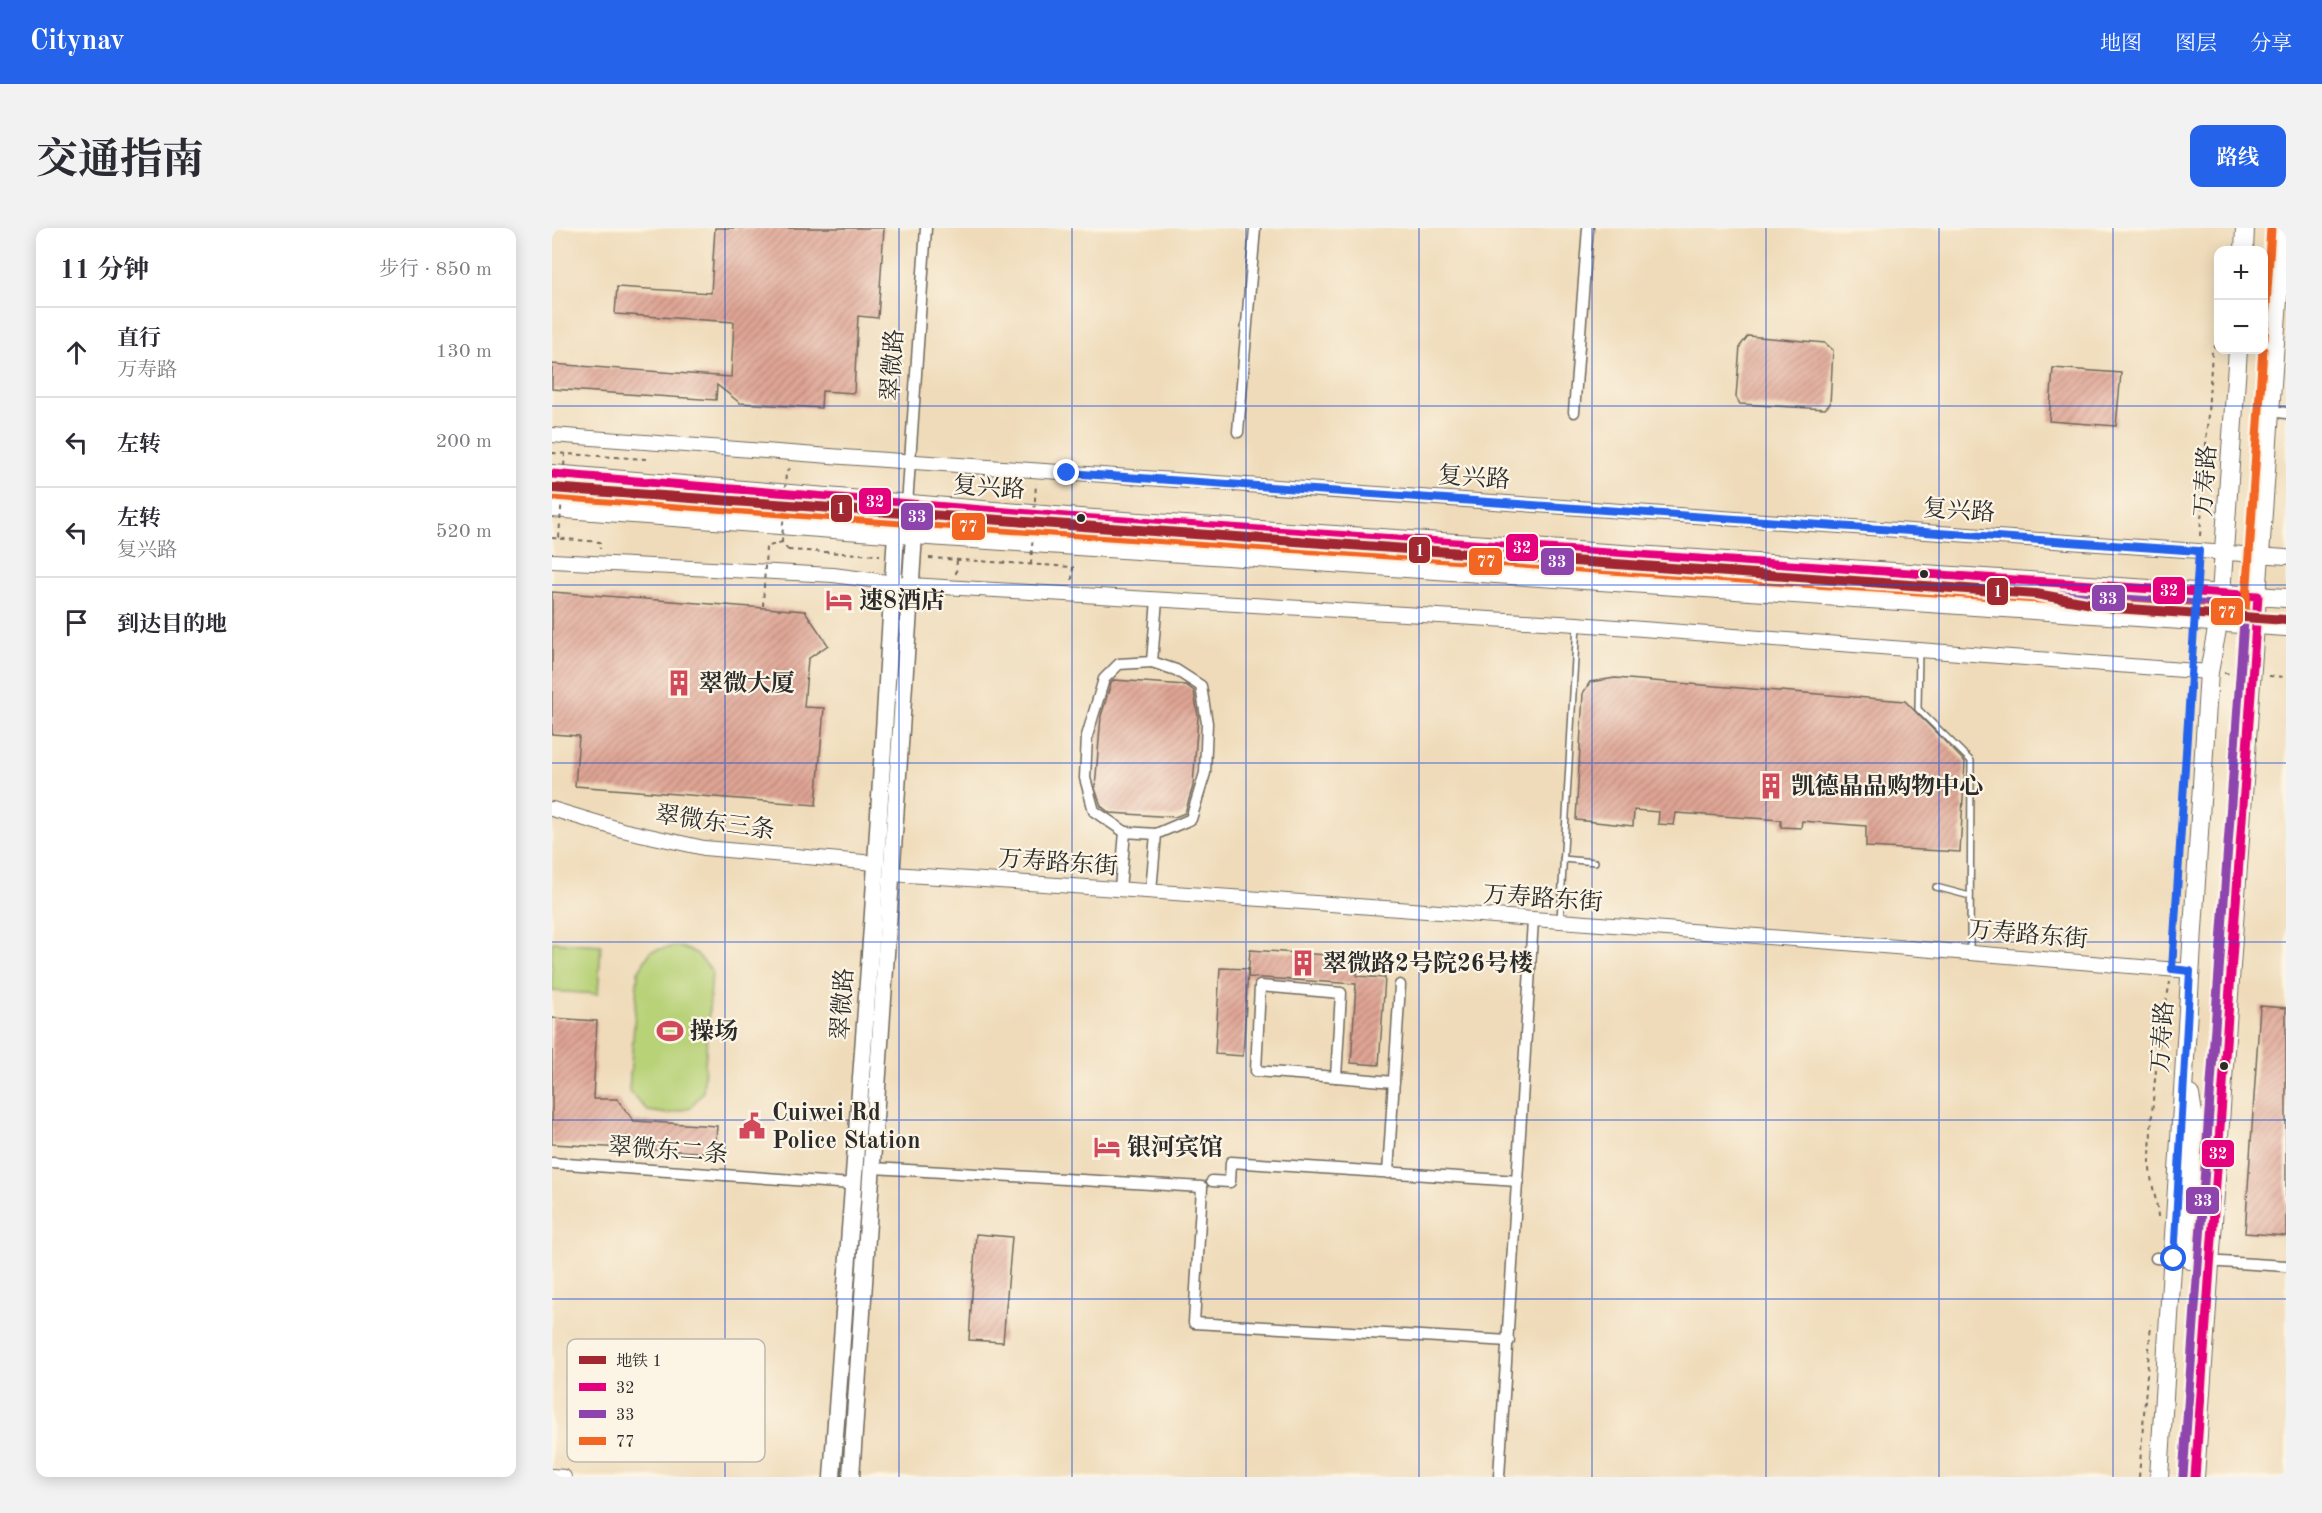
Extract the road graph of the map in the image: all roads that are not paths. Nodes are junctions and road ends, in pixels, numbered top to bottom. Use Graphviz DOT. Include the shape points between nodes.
graph roads {
  1 [pos="926,228"];
  2 [pos="1255,228"];
  3 [pos="1588,228"];
  4 [pos="2245,228"];
  5 [pos="2283,228"];
  6 [pos="2244,246"];
  7 [pos="2238,354"];
  8 [pos="1574,412"];
  9 [pos="2278,412"];
  10 [pos="1238,432"];
  11 [pos="552,435"];
  12 [pos="910,462"];
  13 [pos="552,474"];
  14 [pos="907,505"];
  15 [pos="552,508"];
  16 [pos="905,534"];
  17 [pos="2224,553"];
  18 [pos="2260,555"];
  19 [pos="2286,557"];
  20 [pos="552,561"];
  21 [pos="893,583"];
  22 [pos="910,585"];
  23 [pos="2221,594"];
  24 [pos="2258,596"];
  25 [pos="2286,598"];
  26 [pos="1157,599"];
  27 [pos="1577,624"];
  28 [pos="2218,624"];
  29 [pos="2256,626"];
  30 [pos="2286,627"];
  31 [pos="1919,650"];
  32 [pos="1152,662"];
  33 [pos="2209,672"];
  34 [pos="552,809"];
  35 [pos="1125,832"];
  36 [pos="1156,834"];
  37 [pos="1563,859"];
  38 [pos="1595,862"];
  39 [pos="875,863"];
  40 [pos="892,874"];
  41 [pos="1936,887"];
  42 [pos="1120,889"];
  43 [pos="1151,891"];
  44 [pos="1970,896"];
  45 [pos="1533,920"];
  46 [pos="1560,922"];
  47 [pos="1970,951"];
  48 [pos="2181,970"];
  49 [pos="1400,985"];
  50 [pos="1336,1077"];
  51 [pos="1394,1082"];
  52 [pos="552,1163"];
  53 [pos="873,1168"];
  54 [pos="1388,1173"];
  55 [pos="1212,1181"];
  56 [pos="1518,1181"];
  57 [pos="852,1184"];
  58 [pos="2173,1259"];
  59 [pos="2212,1262"];
  60 [pos="2286,1266"];
  61 [pos="1509,1341"];
  62 [pos="552,1476"];
  63 [pos="564,1477"];
  64 [pos="832,1477"];
  65 [pos="851,1477"];
  66 [pos="1499,1477"];
  67 [pos="2159,1477"];
  68 [pos="2195,1477"];
  1 -- 12 [label="street, 翠微路"];
  2 -- 10 [label="street"];
  3 -- 8 [label="street"];
  4 -- 6 [label="main road"];
  5 -- 9 [label="main road"];
  7 -- 17 [label="main road, 万寿路"];
  9 -- 18 [label="main road"];
  11 -- 12 [label="street, 复兴路"];
  12 -- 14 [label="street, 翠微路"];
  12 -- 17 [label="street, 复兴路"];
  13 -- 14 [label="main road, 复兴路"];
  14 -- 23 [label="main road, 复兴路"];
  15 -- 16 [label="main road"];
  16 -- 21 [label="main road, 翠微路" via="894,556"];
  16 -- 22 [label="main road, 翠微路" via="912,556"];
  16 -- 28 [label="main road"];
  17 -- 18 [label="street, 复兴路"];
  17 -- 23 [label="main road, 万寿路"];
  18 -- 19 [label="street, 复兴路"];
  18 -- 24 [label="main road"];
  20 -- 21 [label="street" via="833,575"];
  21 -- 22 [label="street"];
  21 -- 39 [label="main road, 翠微路"];
  22 -- 26 [label="street"];
  22 -- 40 [label="main road, 翠微路"];
  23 -- 24 [label="main road, 复兴路"];
  23 -- 28 [label="main road, 万寿路"];
  24 -- 25 [label="main road, 复兴路"];
  24 -- 29 [label="main road"];
  26 -- 27 [label="street"];
  26 -- 32 [label="street"];
  27 -- 31 [label="street"];
  27 -- 37 [label="lane"];
  28 -- 29 [label="main road"];
  28 -- 33 [label="main road, 万寿路"];
  29 -- 30 [label="main road"];
  29 -- 59 [label="main road"];
  31 -- 33 [label="street"];
  31 -- 44 [label="lane" via="1918,709 1971,761"];
  32 -- 35 [label="street" via="1119,664 1104,679 1087,736 1085,778 1094,811"];
  32 -- 36 [label="street" via="1176,670 1201,686 1207,723 1205,773 1191,819"];
  33 -- 48 [label="main road, 万寿路"];
  34 -- 39 [label="street, 翠微东三条" via="704,848"];
  35 -- 36 [label="street"];
  35 -- 42 [label="street"];
  36 -- 43 [label="street"];
  37 -- 38 [label="lane"];
  37 -- 46 [label="lane"];
  39 -- 57 [label="main road, 翠微路"];
  40 -- 42 [label="street, 万寿路东街"];
  40 -- 53 [label="main road, 翠微路"];
  41 -- 44 [label="lane"];
  42 -- 43 [label="street, 万寿路东街"];
  43 -- 45 [label="street, 万寿路东街"];
  44 -- 47 [label="lane"];
  45 -- 46 [label="street, 万寿路东街"];
  45 -- 56 [label="street"];
  46 -- 47 [label="street, 万寿路东街"];
  47 -- 48 [label="street, 万寿路东街"];
  48 -- 58 [label="main road, 万寿路" via="2184,1061 2197,1138"];
  49 -- 51 [label="street"];
  50 -- 50 [label="street" via="1256,1071 1260,986 1341,993"];
  50 -- 51 [label="street"];
  51 -- 54 [label="street"];
  52 -- 57 [label="street, 翠微东二条"];
  53 -- 61 [label="street" via="1202,1187 1194,1323"];
  53 -- 65 [label="main road, 翠微路"];
  54 -- 55 [label="street" via="1231,1162 1230,1182"];
  54 -- 56 [label="street"];
  56 -- 61 [label="street"];
  57 -- 64 [label="main road, 翠微路"];
  58 -- 59 [label="street"];
  58 -- 67 [label="main road"];
  59 -- 60 [label="street"];
  59 -- 68 [label="main road"];
  61 -- 66 [label="street"];
  62 -- 63 [label="street"];
}
